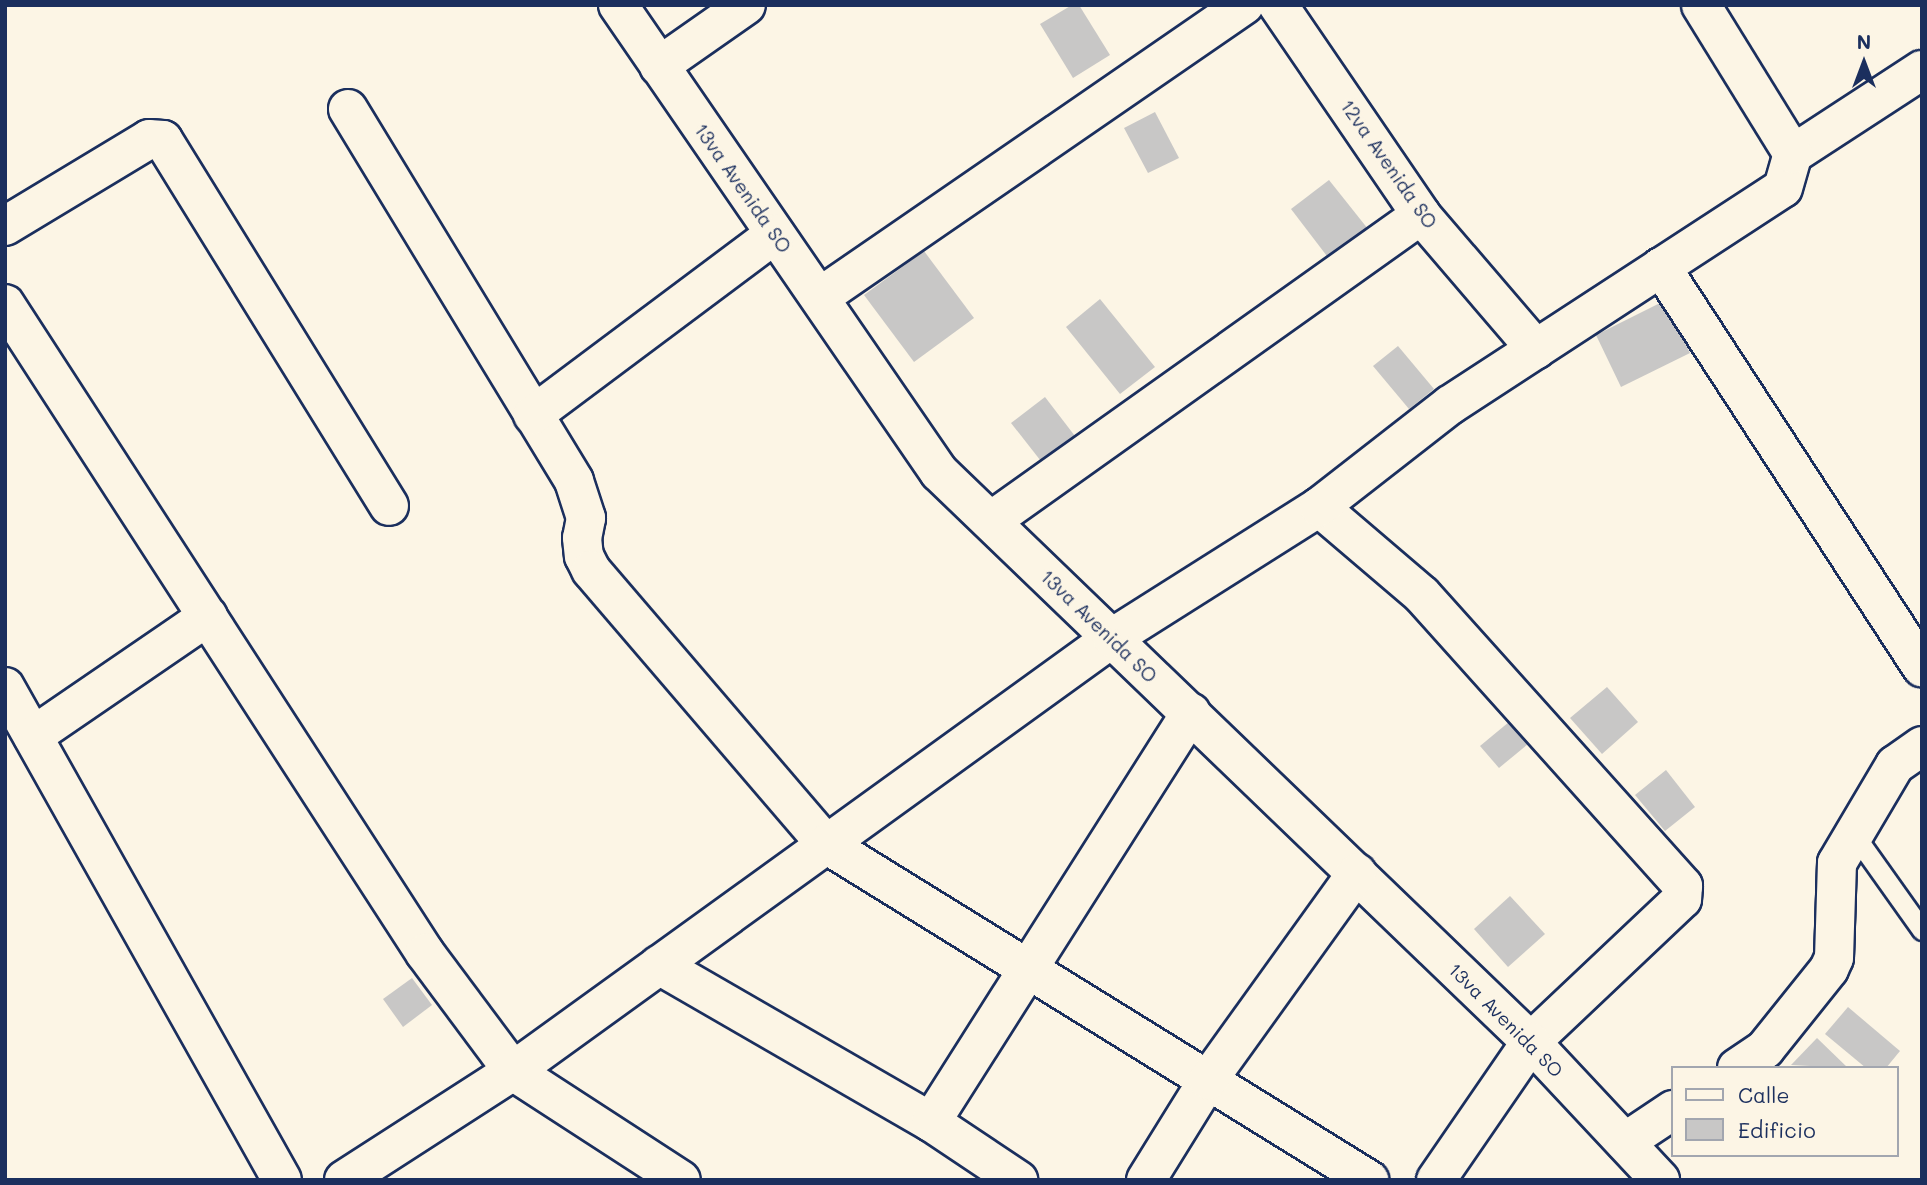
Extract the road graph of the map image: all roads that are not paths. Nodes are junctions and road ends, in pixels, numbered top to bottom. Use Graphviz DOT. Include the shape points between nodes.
graph roads {
  1 [pos="618,5"];
  2 [pos="746,5"];
  3 [pos="1244,5"];
  4 [pos="1278,5"];
  5 [pos="1701,5"];
  6 [pos="659,66"];
  7 [pos="1922,71"];
  8 [pos="348,109"];
  9 [pos="1793,154"];
  10 [pos="1421,215"];
  11 [pos="5,226"];
  12 [pos="775,234"];
  13 [pos="1661,267"];
  14 [pos="820,297"];
  15 [pos="5,304"];
  16 [pos="1536,349"];
  17 [pos="533,415"];
  18 [pos="389,506"];
  19 [pos="1319,507"];
  20 [pos="991,521"];
  21 [pos="208,616"];
  22 [pos="1112,638"];
  23 [pos="1922,668"];
  24 [pos="5,687"];
  25 [pos="1191,713"];
  26 [pos="33,736"];
  27 [pos="1922,746"];
  28 [pos="1853,833"];
  29 [pos="826,844"];
  30 [pos="1357,873"];
  31 [pos="1922,930"];
  32 [pos="659,965"];
  33 [pos="1029,969"];
  34 [pos="1531,1042"];
  35 [pos="1740,1066"];
  36 [pos="513,1071"];
  37 [pos="1209,1080"];
  38 [pos="1672,1111"];
  39 [pos="931,1122"];
  40 [pos="1625,1142"];
  41 [pos="282,1180"];
  42 [pos="344,1180"];
  43 [pos="681,1180"];
  44 [pos="1018,1180"];
  45 [pos="1146,1180"];
  46 [pos="1369,1180"];
  47 [pos="1436,1180"];
  48 [pos="1660,1180"];
  1 -- 6 [label="street, 13va Avenida SO"];
  2 -- 6 [label="street"];
  3 -- 14 [label="street"];
  4 -- 10 [label="street, 12va Avenida SO"];
  5 -- 9 [label="street"];
  6 -- 12 [label="street, 13va Avenida SO"];
  7 -- 9 [label="street"];
  8 -- 17 [label="street"];
  9 -- 13 [label="street" via="1783,188"];
  10 -- 16 [label="street, 12va Avenida SO"];
  10 -- 20 [label="street"];
  11 -- 18 [label="street" via="149,139 163,140"];
  12 -- 14 [label="street, 13va Avenida SO"];
  12 -- 17 [label="street"];
  13 -- 16 [label="street"];
  13 -- 23 [label="street"];
  14 -- 20 [label="street, 13va Avenida SO" via="939,472"];
  15 -- 21 [label="street"];
  16 -- 19 [label="street" via="1450,405"];
  17 -- 29 [label="street" via="574,481 586,518 582,538 591,570"];
  19 -- 22 [label="street"];
  19 -- 34 [label="street" via="1422,596 1683,886 1682,899"];
  20 -- 22 [label="street, 13va Avenida SO"];
  21 -- 26 [label="street"];
  21 -- 36 [label="street" via="425,953"];
  22 -- 25 [label="street, 13va Avenida SO"];
  22 -- 29 [label="street"];
  24 -- 26 [label="street"];
  25 -- 30 [label="street, 13va Avenida SO"];
  25 -- 33 [label="street"];
  26 -- 41 [label="street"];
  27 -- 28 [label="street" via="1895,765"];
  28 -- 31 [label="lane"];
  28 -- 35 [label="street" via="1834,876 1834,958 1829,969 1765,1049"];
  29 -- 32 [label="street"];
  29 -- 33 [label="street"];
  30 -- 34 [label="street, 13va Avenida SO"];
  30 -- 37 [label="street"];
  32 -- 36 [label="street"];
  32 -- 39 [label="street"];
  33 -- 37 [label="street"];
  33 -- 39 [label="street"];
  34 -- 40 [label="street, 13va Avenida SO"];
  34 -- 47 [label="street"];
  36 -- 42 [label="street"];
  36 -- 43 [label="street"];
  37 -- 45 [label="street"];
  37 -- 46 [label="street"];
  38 -- 40 [label="street"];
  39 -- 44 [label="street"];
  40 -- 48 [label="street, 13va Avenida SO"];
}
